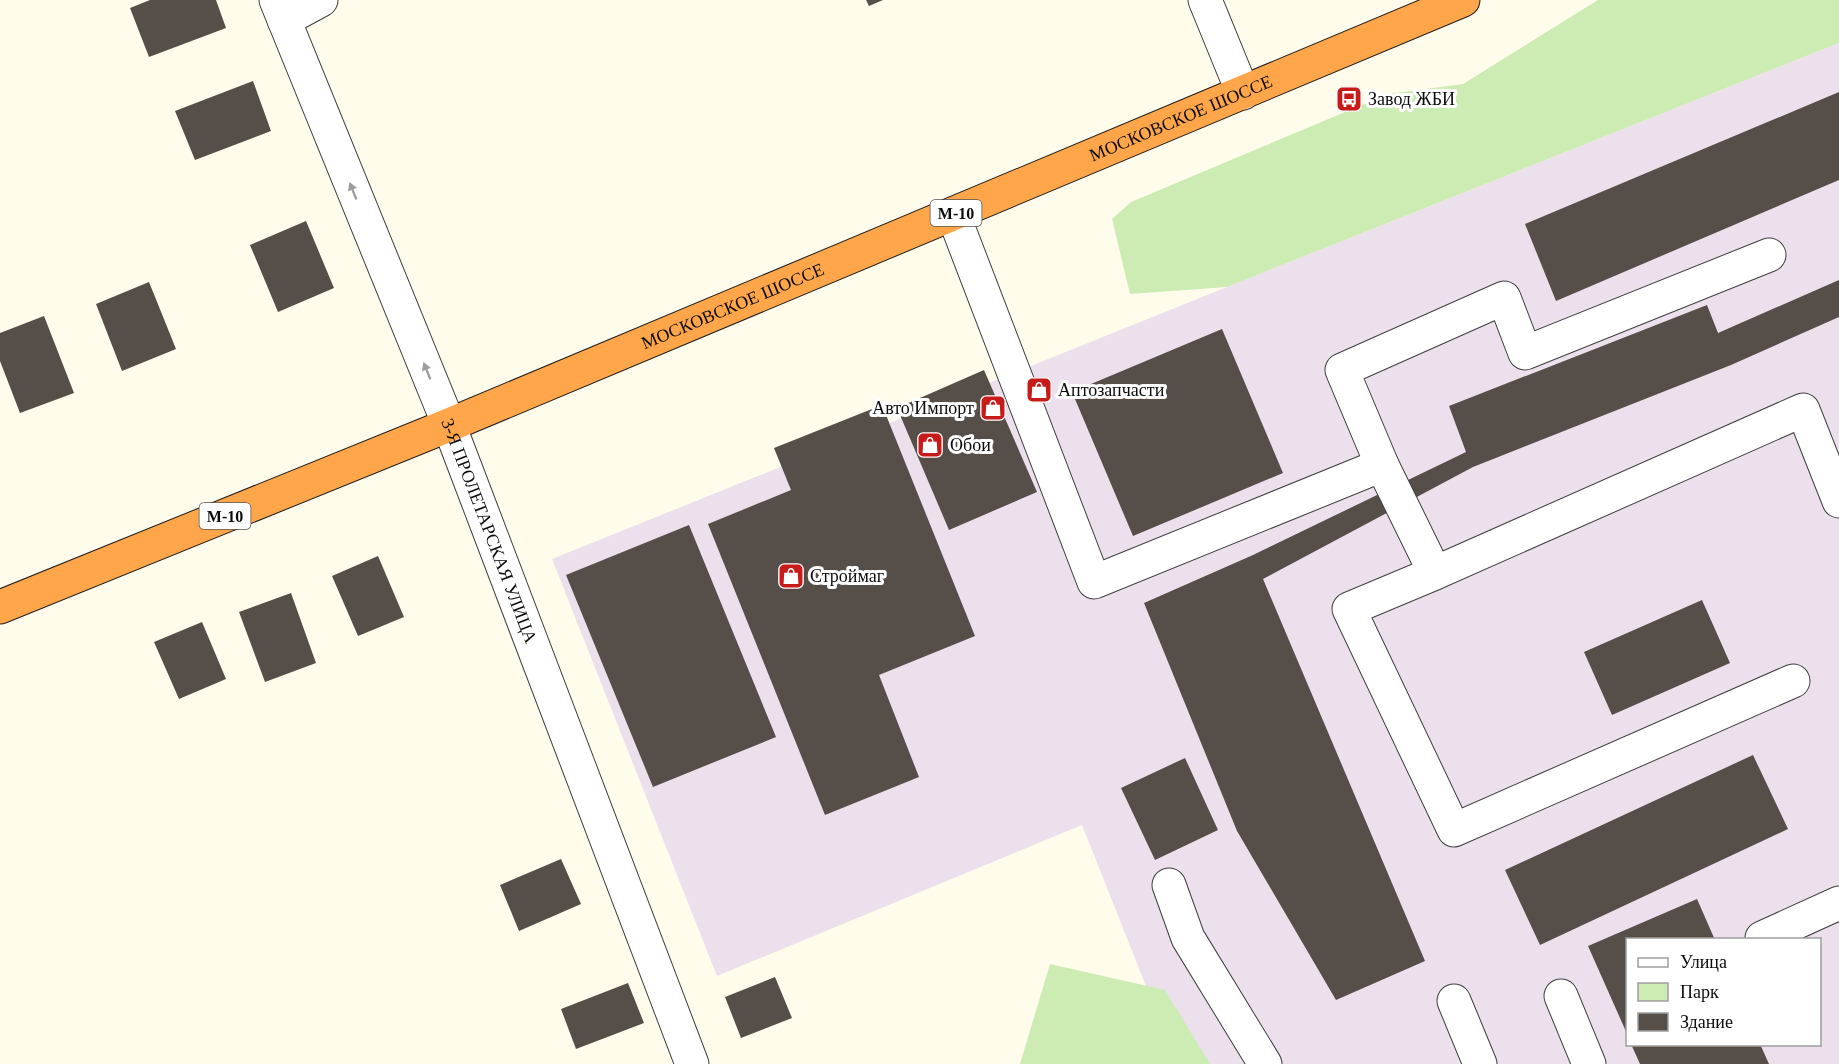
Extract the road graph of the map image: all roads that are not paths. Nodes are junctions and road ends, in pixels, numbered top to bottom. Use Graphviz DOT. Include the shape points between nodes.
graph roads {
  1 [pos="321,0"];
  2 [pos="1205,0"];
  3 [pos="1448,3"];
  4 [pos="280,10"];
  5 [pos="1243,93"];
  6 [pos="953,214"];
  7 [pos="1769,255"];
  8 [pos="449,425"];
  9 [pos="1382,465"];
  10 [pos="1839,501"];
  11 [pos="1435,573"];
  12 [pos="0,607"];
  13 [pos="1793,681"];
  14 [pos="1169,885"];
  15 [pos="1839,903"];
  16 [pos="1762,938"];
  17 [pos="1561,996"];
  18 [pos="1454,1000"];
  19 [pos="692,1064"];
  20 [pos="1265,1064"];
  21 [pos="1480,1064"];
  22 [pos="1589,1064"];
  1 -- 4 [label="street"];
  2 -- 5 [label="street"];
  3 -- 5 [label="highway, МОСКОВСКОЕ ШОССЕ / М-10"];
  8 -- 4 [label="street, 3-Я ПРОЛЕТАРСКАЯ УЛИЦА, one-way"];
  5 -- 6 [label="highway, МОСКОВСКОЕ ШОССЕ / М-10"];
  6 -- 8 [label="highway, МОСКОВСКОЕ ШОССЕ / М-10"];
  6 -- 9 [label="street" via="1094,582"];
  7 -- 9 [label="street" via="1525,353 1504,298 1342,370"];
  8 -- 12 [label="highway, МОСКОВСКОЕ ШОССЕ / М-10"];
  8 -- 19 [label="street, 3-Я ПРОЛЕТАРСКАЯ УЛИЦА"];
  9 -- 11 [label="street"];
  10 -- 11 [label="street" via="1803,410"];
  11 -- 13 [label="street" via="1349,609 1454,830"];
  14 -- 20 [label="street" via="1188,938"];
  15 -- 16 [label="street"];
  17 -- 22 [label="street"];
  18 -- 21 [label="street"];
}
